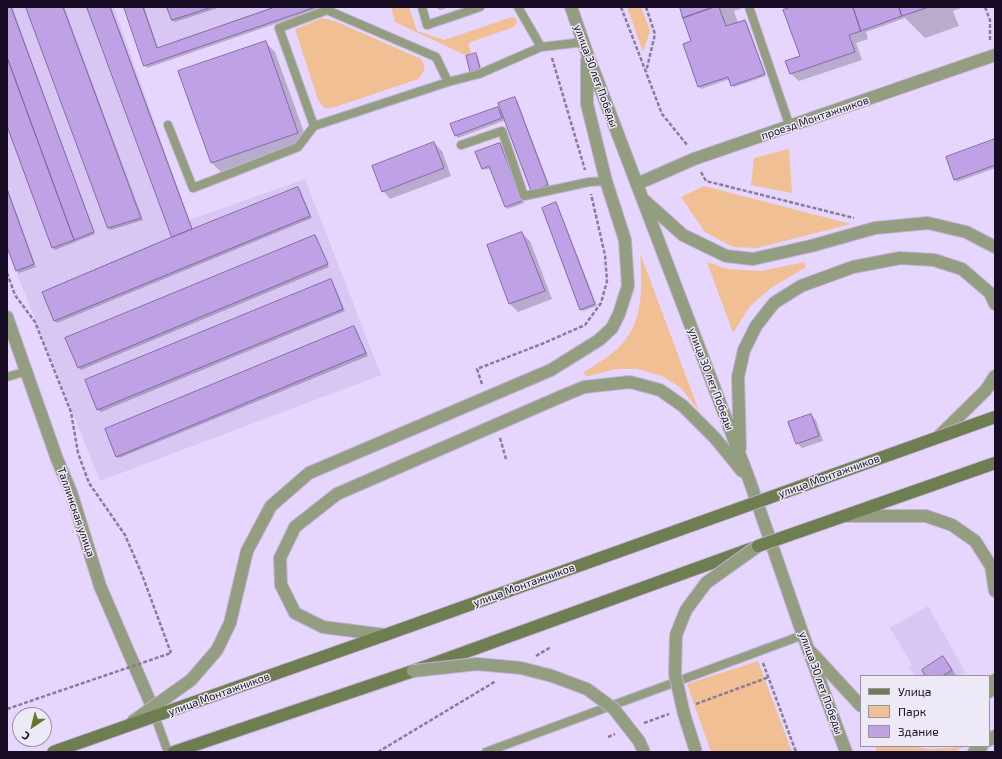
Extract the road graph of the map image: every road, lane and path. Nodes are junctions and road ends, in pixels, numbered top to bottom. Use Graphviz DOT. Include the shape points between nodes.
graph roads {
  1 [pos="422,7"];
  2 [pos="480,7"];
  3 [pos="518,7"];
  4 [pos="571,7"];
  5 [pos="621,7"];
  6 [pos="646,7"];
  7 [pos="749,7"];
  8 [pos="985,7"];
  9 [pos="545,47"];
  10 [pos="585,47"];
  11 [pos="995,55"];
  12 [pos="978,61"];
  13 [pos="646,72"];
  14 [pos="448,82"];
  15 [pos="168,125"];
  16 [pos="314,126"];
  17 [pos="790,127"];
  18 [pos="461,145"];
  19 [pos="694,160"];
  20 [pos="606,181"];
  21 [pos="589,182"];
  22 [pos="637,184"];
  23 [pos="643,199"];
  24 [pos="854,218"];
  25 [pos="995,247"];
  26 [pos="7,273"];
  27 [pos="995,304"];
  28 [pos="7,317"];
  29 [pos="26,371"];
  30 [pos="995,376"];
  31 [pos="7,378"];
  32 [pos="484,392"];
  33 [pos="995,417"];
  34 [pos="499,436"];
  35 [pos="939,436"];
  36 [pos="740,457"];
  37 [pos="506,459"];
  38 [pos="995,463"];
  39 [pos="749,479"];
  40 [pos="844,516"];
  41 [pos="758,546"];
  42 [pos="995,591"];
  43 [pos="384,635"];
  44 [pos="803,635"];
  45 [pos="551,647"];
  46 [pos="807,648"];
  47 [pos="758,651"];
  48 [pos="531,660"];
  49 [pos="413,671"];
  50 [pos="498,680"];
  51 [pos="995,680"];
  52 [pos="990,691"];
  53 [pos="151,704"];
  54 [pos="860,705"];
  55 [pos="7,709"];
  56 [pos="125,728"];
  57 [pos="53,752"];
  58 [pos="168,752"];
  59 [pos="174,752"];
  60 [pos="378,752"];
  61 [pos="486,752"];
  62 [pos="644,752"];
  63 [pos="696,752"];
  64 [pos="796,752"];
  65 [pos="846,752"];
  1 -- 2 [label="lane" via="427,25"];
  3 -- 9 [label="lane"];
  4 -- 10 [label="street, улица 30 лет Победы"];
  5 -- 13 [label="path"];
  6 -- 13 [label="path" via="655,34"];
  7 -- 17 [label="lane"];
  8 -- 12 [label="path" via="990,20 990,42 975,49"];
  9 -- 10 [label="lane"];
  9 -- 14 [label="lane" via="479,74"];
  9 -- 21 [label="path"];
  10 -- 20 [label="street" via="587,104"];
  10 -- 22 [label="street, улица 30 лет Победы"];
  11 -- 12 [label="street, проезд Монтажников"];
  12 -- 17 [label="street, проезд Монтажников"];
  13 -- 19 [label="path" via="662,114 688,146"];
  14 -- 16 [label="lane"];
  14 -- 16 [label="lane" via="436,57 327,10 279,28"];
  15 -- 16 [label="lane" via="193,188 298,147"];
  17 -- 19 [label="street, проезд Монтажников"];
  18 -- 21 [label="lane" via="502,131 524,196"];
  19 -- 22 [label="street, проезд Монтажников"];
  19 -- 24 [label="path" via="706,181"];
  20 -- 21 [label="lane"];
  20 -- 56 [label="street, bridge" via="625,240 628,286 612,328 599,340 552,370 309,473 271,506 247,551 230,623 217,650 191,680"];
  21 -- 32 [label="path" via="605,255 606,281 601,303 585,325 477,369"];
  22 -- 23 [label="street, улица 30 лет Победы"];
  23 -- 25 [label="street" via="683,236 726,256 753,259 875,228 928,223 966,232"];
  23 -- 36 [label="street, улица 30 лет Победы"];
  26 -- 55 [label="path, bridge" via="15,295 34,322 71,412 78,453 89,483 125,535 170,653"];
  27 -- 36 [label="street" via="990,293 962,269 934,260 900,258 853,267 801,286 774,303 756,326 744,350 738,377"];
  28 -- 29 [label="street, Таллинская улица"];
  29 -- 31 [label="lane"];
  29 -- 53 [label="street, Таллинская улица" via="71,492 100,586"];
  30 -- 35 [label="street" via="986,390"];
  33 -- 35 [label="main road, улица Монтажников, bridge"];
  34 -- 37 [label="path"];
  35 -- 43 [label="main road, улица Монтажников, bridge"];
  36 -- 39 [label="street, улица 30 лет Победы"];
  38 -- 40 [label="main road"];
  39 -- 43 [label="street, bridge" via="710,433 683,406 660,390 630,382 584,387 560,397 337,494 295,527 280,558 281,585 295,613 323,627"];
  39 -- 44 [label="street, улица 30 лет Победы"];
  40 -- 41 [label="main road, bridge"];
  40 -- 42 [label="street" via="926,516 952,525 976,541 990,566"];
  41 -- 49 [label="main road, bridge"];
  41 -- 63 [label="street, bridge" via="706,583 686,610 676,635 675,674"];
  43 -- 56 [label="main road, улица Монтажников, bridge"];
  44 -- 46 [label="street, улица 30 лет Победы"];
  44 -- 47 [label="lane"];
  45 -- 48 [label="path"];
  46 -- 54 [label="street"];
  46 -- 65 [label="street, улица 30 лет Победы"];
  47 -- 61 [label="lane"];
  47 -- 64 [label="path"];
  49 -- 59 [label="main road"];
  49 -- 62 [label="street, bridge" via="477,664 521,668 552,676 587,689 614,709"];
  50 -- 60 [label="path"];
  51 -- 52 [label="street"];
  53 -- 58 [label="lane"];
  56 -- 57 [label="main road, улица Монтажников, bridge"];
}
